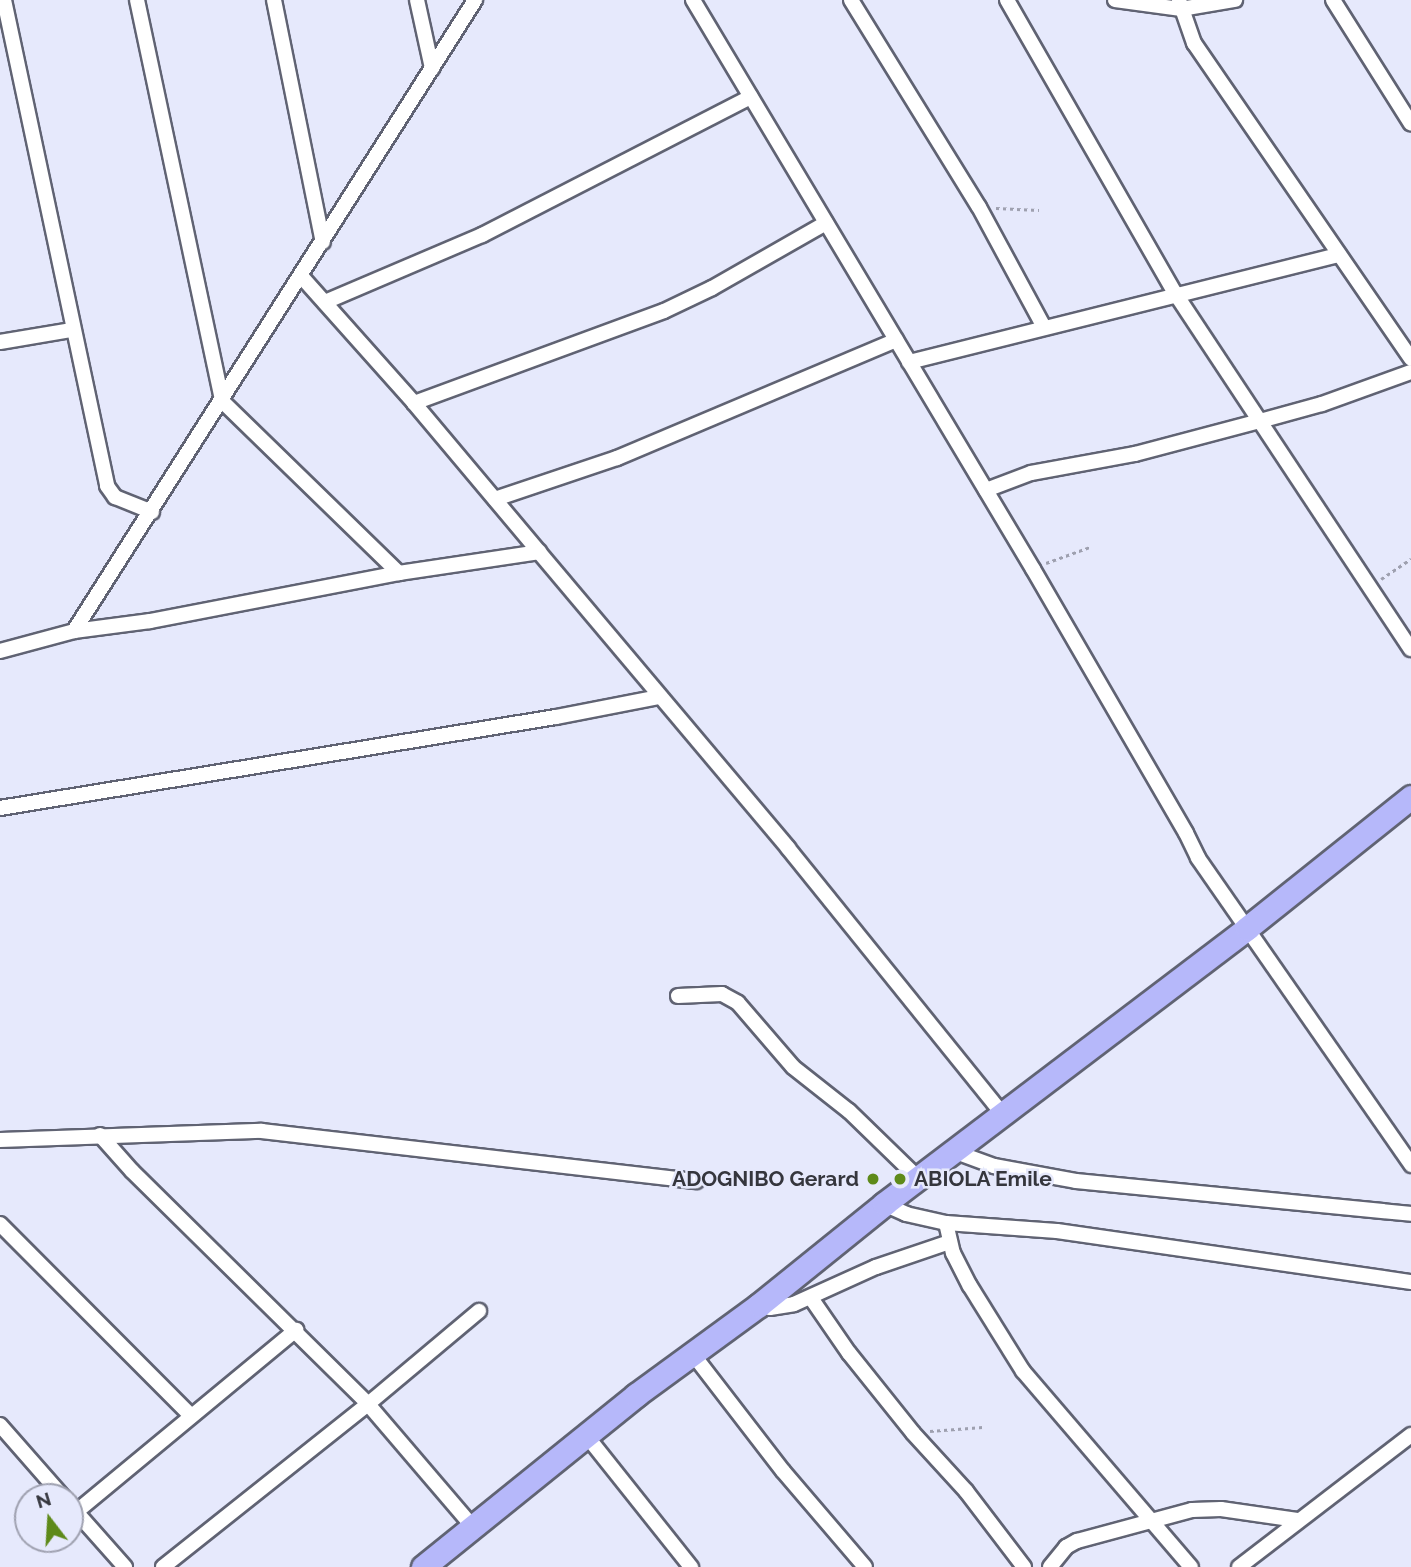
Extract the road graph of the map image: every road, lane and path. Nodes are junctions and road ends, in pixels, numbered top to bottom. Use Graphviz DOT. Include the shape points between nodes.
graph roads {
  1 [pos="4,0"];
  2 [pos="137,0"];
  3 [pos="274,0"];
  4 [pos="417,0"];
  5 [pos="475,0"];
  6 [pos="694,0"];
  7 [pos="851,0"];
  8 [pos="1007,0"];
  9 [pos="1115,0"];
  10 [pos="1235,0"];
  11 [pos="1333,0"];
  12 [pos="1180,5"];
  13 [pos="432,68"];
  14 [pos="751,97"];
  15 [pos="1411,124"];
  16 [pos="979,207"];
  17 [pos="1039,210"];
  18 [pos="826,223"];
  19 [pos="323,242"];
  20 [pos="1339,255"];
  21 [pos="301,276"];
  22 [pos="1175,293"];
  23 [pos="325,302"];
  24 [pos="1044,327"];
  25 [pos="72,330"];
  26 [pos="896,340"];
  27 [pos="0,342"];
  28 [pos="1411,359"];
  29 [pos="909,362"];
  30 [pos="1411,372"];
  31 [pos="222,401"];
  32 [pos="414,403"];
  33 [pos="1260,421"];
  34 [pos="986,490"];
  35 [pos="495,499"];
  36 [pos="152,512"];
  37 [pos="1090,547"];
  38 [pos="539,552"];
  39 [pos="1411,559"];
  40 [pos="1033,569"];
  41 [pos="399,573"];
  42 [pos="1370,587"];
  43 [pos="74,631"];
  44 [pos="1411,649"];
  45 [pos="0,651"];
  46 [pos="659,697"];
  47 [pos="1411,797"];
  48 [pos="0,808"];
  49 [pos="1247,928"];
  50 [pos="678,996"];
  51 [pos="1002,1113"];
  52 [pos="100,1135"];
  53 [pos="0,1140"];
  54 [pos="953,1151"];
  55 [pos="1411,1165"];
  56 [pos="919,1179"];
  57 [pos="696,1181"];
  58 [pos="884,1204"];
  59 [pos="1411,1214"];
  60 [pos="946,1223"];
  61 [pos="0,1224"];
  62 [pos="950,1242"];
  63 [pos="1411,1282"];
  64 [pos="811,1298"];
  65 [pos="759,1305"];
  66 [pos="479,1311"];
  67 [pos="296,1330"];
  68 [pos="692,1353"];
  69 [pos="368,1404"];
  70 [pos="191,1416"];
  71 [pos="0,1425"];
  72 [pos="983,1427"];
  73 [pos="913,1433"];
  74 [pos="1411,1434"];
  75 [pos="586,1435"];
  76 [pos="51,1483"];
  77 [pos="84,1499"];
  78 [pos="84,1520"];
  79 [pos="1149,1520"];
  80 [pos="1297,1520"];
  81 [pos="473,1527"];
  82 [pos="687,1566"];
  83 [pos="125,1567"];
  84 [pos="163,1567"];
  85 [pos="423,1567"];
  86 [pos="865,1567"];
  87 [pos="1024,1567"];
  88 [pos="1051,1567"];
  89 [pos="1191,1567"];
  90 [pos="1239,1567"];
  1 -- 25 [label="street"];
  2 -- 31 [label="street"];
  3 -- 19 [label="street"];
  4 -- 13 [label="street"];
  5 -- 13 [label="street"];
  6 -- 14 [label="street"];
  7 -- 16 [label="street"];
  8 -- 22 [label="street"];
  9 -- 12 [label="street"];
  10 -- 12 [label="street"];
  11 -- 15 [label="street"];
  12 -- 20 [label="street" via="1194,43"];
  13 -- 19 [label="street"];
  14 -- 18 [label="street"];
  14 -- 23 [label="street" via="482,235"];
  16 -- 17 [label="path"];
  16 -- 24 [label="street"];
  18 -- 26 [label="street"];
  18 -- 32 [label="street" via="664,311"];
  19 -- 21 [label="street"];
  20 -- 22 [label="street"];
  20 -- 28 [label="street"];
  21 -- 23 [label="street"];
  21 -- 31 [label="street"];
  22 -- 24 [label="street"];
  22 -- 33 [label="street"];
  23 -- 32 [label="street"];
  24 -- 29 [label="street"];
  25 -- 27 [label="street"];
  25 -- 36 [label="street" via="107,486 115,497"];
  26 -- 29 [label="street"];
  26 -- 35 [label="street" via="617,458"];
  29 -- 34 [label="street"];
  30 -- 33 [label="street"];
  31 -- 36 [label="street"];
  31 -- 41 [label="street"];
  32 -- 35 [label="street"];
  33 -- 34 [label="street" via="1135,454 1031,473"];
  33 -- 42 [label="street"];
  34 -- 40 [label="street"];
  35 -- 38 [label="street"];
  36 -- 43 [label="street"];
  37 -- 40 [label="path"];
  38 -- 41 [label="street"];
  38 -- 46 [label="street"];
  39 -- 42 [label="path"];
  40 -- 49 [label="street" via="1198,858"];
  41 -- 43 [label="street" via="150,621"];
  42 -- 44 [label="street"];
  43 -- 45 [label="street"];
  46 -- 48 [label="street"];
  46 -- 51 [label="street"];
  47 -- 49 [label="main road"];
  49 -- 51 [label="main road"];
  49 -- 55 [label="street"];
  50 -- 56 [label="street" via="722,994 738,1003 793,1067 849,1111"];
  51 -- 54 [label="main road"];
  52 -- 53 [label="street"];
  52 -- 57 [label="street" via="262,1131"];
  52 -- 67 [label="street"];
  54 -- 56 [label="main road"];
  54 -- 59 [label="street" via="995,1166 1066,1180"];
  56 -- 58 [label="main road"];
  58 -- 60 [label="street"];
  58 -- 65 [label="main road"];
  60 -- 62 [label="street"];
  60 -- 63 [label="street" via="1057,1231"];
  61 -- 70 [label="street"];
  62 -- 64 [label="street" via="876,1267"];
  62 -- 79 [label="street" via="993,1326 1023,1371"];
  64 -- 65 [label="street" via="782,1307"];
  64 -- 73 [label="street"];
  65 -- 68 [label="main road"];
  66 -- 69 [label="street"];
  67 -- 69 [label="street"];
  67 -- 70 [label="street"];
  68 -- 75 [label="main road"];
  68 -- 86 [label="street"];
  69 -- 81 [label="street"];
  69 -- 84 [label="street"];
  70 -- 77 [label="street"];
  71 -- 76 [label="street"];
  72 -- 73 [label="path"];
  73 -- 87 [label="street" via="966,1491"];
  74 -- 80 [label="street"];
  75 -- 81 [label="main road"];
  75 -- 82 [label="street"];
  78 -- 83 [label="street"];
  79 -- 80 [label="street" via="1207,1508"];
  79 -- 88 [label="street" via="1077,1541 1066,1547"];
  79 -- 89 [label="street"];
  80 -- 90 [label="street"];
  81 -- 85 [label="main road"];
}
